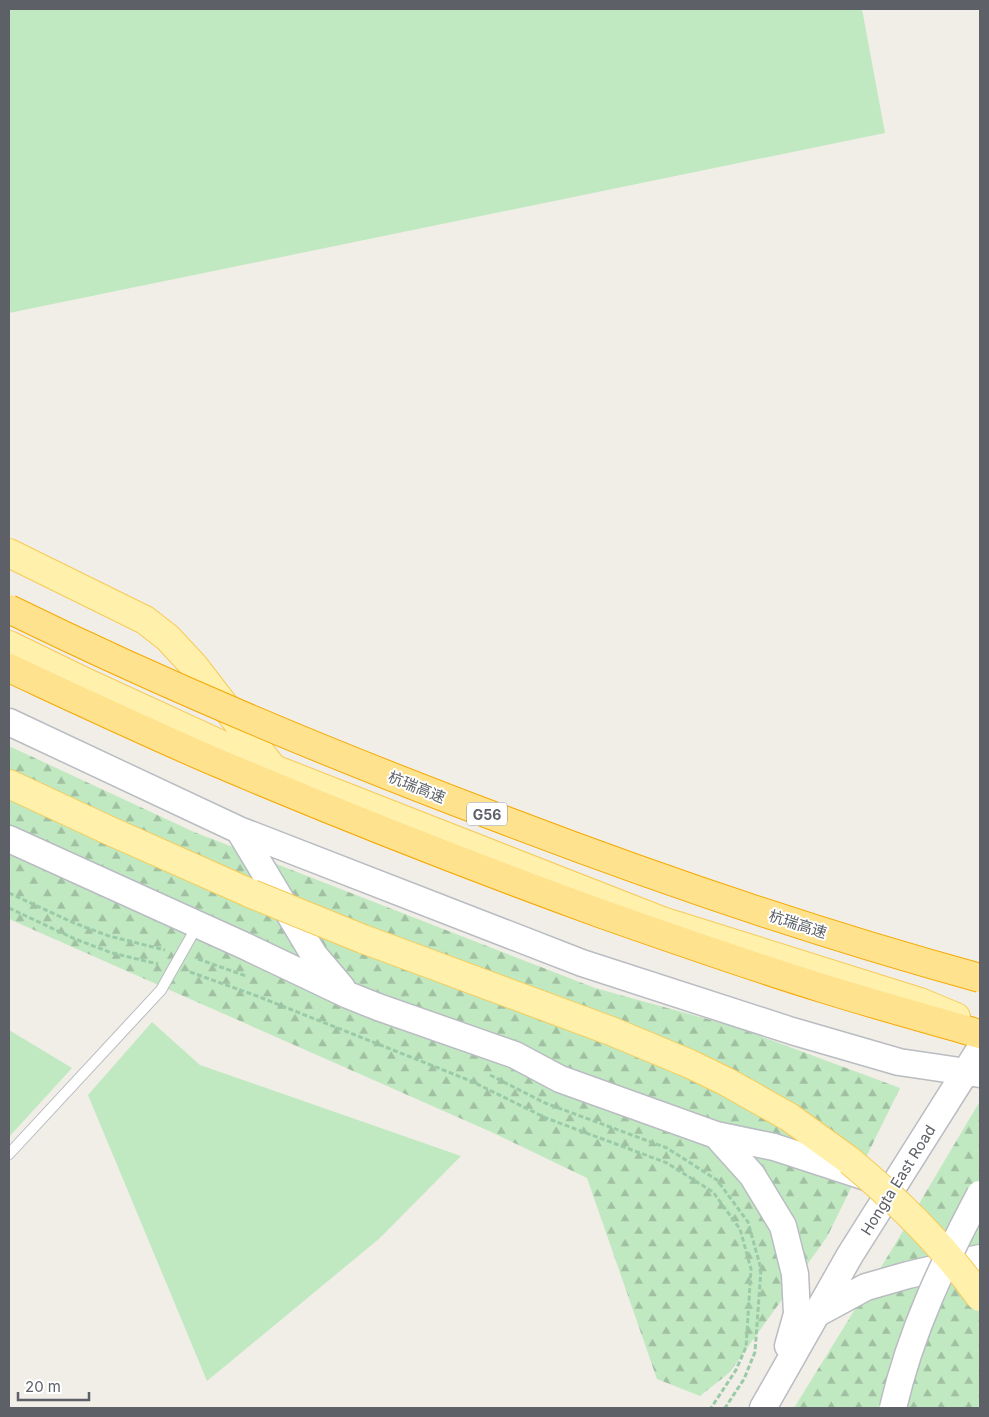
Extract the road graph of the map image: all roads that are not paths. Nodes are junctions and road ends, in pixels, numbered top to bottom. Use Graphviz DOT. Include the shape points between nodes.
graph roads {
  1 [pos="9,553"];
  2 [pos="9,609"];
  3 [pos="9,645"];
  4 [pos="9,668"];
  5 [pos="9,722"];
  6 [pos="274,769"];
  7 [pos="9,784"];
  8 [pos="239,830"];
  9 [pos="9,839"];
  10 [pos="198,925"];
  11 [pos="980,978"];
  12 [pos="348,995"];
  13 [pos="980,1028"];
  14 [pos="980,1034"];
  15 [pos="980,1050"];
  16 [pos="973,1073"];
  17 [pos="716,1135"];
  18 [pos="9,1154"];
  19 [pos="896,1184"];
  20 [pos="980,1194"];
  21 [pos="980,1258"];
  22 [pos="980,1297"];
  23 [pos="818,1313"];
  24 [pos="779,1379"];
  25 [pos="763,1408"];
  26 [pos="893,1408"];
  1 -- 6 [label="main road" via="144,620 168,638 194,666"];
  2 -- 11 [label="highway, 杭瑞高速 / G56, bridge" via="237,713 579,849 776,918"];
  3 -- 6 [label="main road"];
  4 -- 14 [label="highway" via="216,762 426,848 759,968"];
  5 -- 8 [label="main road"];
  6 -- 13 [label="main road" via="662,921 920,1002"];
  7 -- 22 [label="main road, bridge" via="252,894 611,1031 727,1082 790,1117 850,1161 927,1233"];
  8 -- 12 [label="main road" via="314,955"];
  8 -- 16 [label="main road" via="582,963 899,1062"];
  9 -- 10 [label="main road"];
  10 -- 12 [label="main road"];
  10 -- 18 [label="lane" via="161,990"];
  12 -- 17 [label="main road" via="515,1055 560,1079"];
  15 -- 16 [label="main road, Hongta East Road"];
  16 -- 19 [label="main road, Hongta East Road"];
  17 -- 19 [label="main road" via="774,1147"];
  17 -- 24 [label="main road" via="752,1175 783,1226 795,1274 797,1314"];
  19 -- 23 [label="main road, Hongta East Road" via="850,1255"];
  20 -- 26 [label="main road, bridge" via="930,1295 909,1350"];
  21 -- 23 [label="main road" via="866,1287"];
  23 -- 24 [label="main road, Hongta East Road"];
  24 -- 25 [label="main road"];
}
